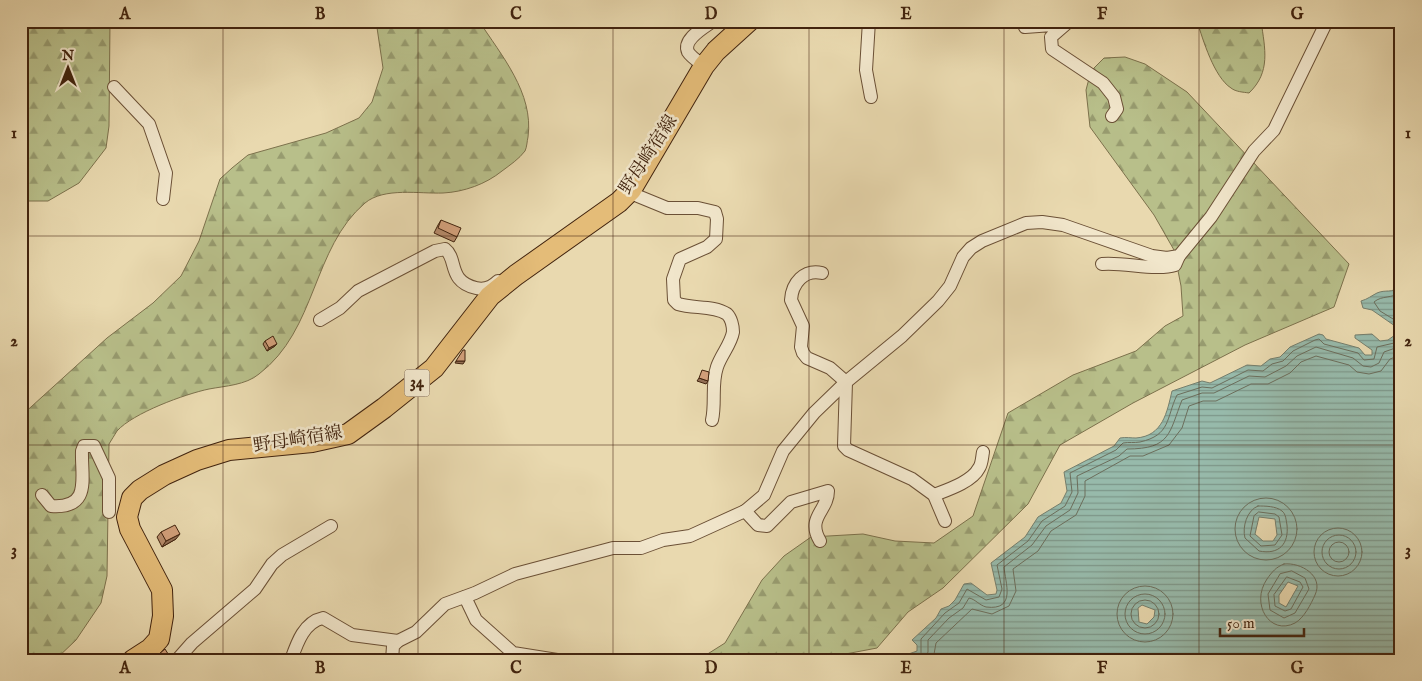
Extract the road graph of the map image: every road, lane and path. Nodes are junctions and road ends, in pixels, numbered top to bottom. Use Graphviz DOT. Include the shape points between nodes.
graph roads {
  1 [pos="712,21"];
  2 [pos="749,21"];
  3 [pos="870,21"];
  4 [pos="1022,21"];
  5 [pos="1327,21"];
  6 [pos="704,66"];
  7 [pos="114,87"];
  8 [pos="871,97"];
  9 [pos="1112,116"];
  10 [pos="628,192"];
  11 [pos="163,199"];
  12 [pos="1179,256"];
  13 [pos="1102,264"];
  14 [pos="822,273"];
  15 [pos="512,278"];
  16 [pos="320,320"];
  17 [pos="846,382"];
  18 [pos="712,420"];
  19 [pos="982,452"];
  20 [pos="42,495"];
  21 [pos="934,495"];
  22 [pos="745,511"];
  23 [pos="112,512"];
  24 [pos="945,521"];
  25 [pos="331,526"];
  26 [pos="820,541"];
  27 [pos="465,597"];
  28 [pos="398,641"];
  29 [pos="134,660"];
  30 [pos="177,660"];
  31 [pos="291,660"];
  32 [pos="392,660"];
  33 [pos="557,660"];
  1 -- 6 [label="street" via="692,37 688,47 688,52"];
  2 -- 6 [label="main road, 野母崎宿線 / 34"];
  3 -- 8 [label="street" via="866,70"];
  4 -- 9 [label="street" via="1025,27 1066,24 1066,28 1051,37 1052,49 1109,89 1117,109"];
  5 -- 12 [label="street" via="1274,130 1254,152 1211,217"];
  6 -- 10 [label="main road, 野母崎宿線 / 34" via="647,166"];
  7 -- 11 [label="street" via="149,124 166,173"];
  10 -- 15 [label="main road, 野母崎宿線 / 34" via="619,202"];
  10 -- 18 [label="street" via="667,208 698,208 715,212 716,239 707,247 680,259 673,279 674,300 678,304 715,310 727,315 732,322 731,339 717,366"];
  12 -- 13 [label="street" via="1175,265 1168,268"];
  12 -- 17 [label="street" via="1152,256 1063,225 1042,222 1010,229 971,248 938,301"];
  14 -- 17 [label="street" via="808,272 792,293 791,300 803,326 801,347 807,358 830,368"];
  15 -- 16 [label="street" via="507,275 486,288 470,287 456,275 450,253 445,249 435,251 358,291 340,308"];
  15 -- 23 [label="main road, 野母崎宿線 / 34" via="490,296 434,368 348,434 312,442 230,450 197,460 164,475"];
  17 -- 21 [label="street" via="844,446 912,479"];
  17 -- 22 [label="street" via="814,413 783,451 764,494"];
  19 -- 21 [label="street" via="977,472"];
  20 -- 23 [label="street" via="51,506 66,506 76,501 83,488 82,451 84,446 94,446 109,478"];
  21 -- 24 [label="street"];
  22 -- 26 [label="street" via="758,525 767,526 791,502 828,491 814,525"];
  22 -- 27 [label="street" via="703,532 641,548 613,548 581,555 514,574"];
  23 -- 29 [label="main road" via="130,529 158,581 163,598 163,623 158,639"];
  25 -- 30 [label="street" via="282,555 255,589"];
  27 -- 28 [label="street" via="445,604 416,632"];
  27 -- 33 [label="street" via="476,620 513,653"];
  28 -- 31 [label="street" via="352,635 323,618 314,620 307,627"];
  28 -- 32 [label="street" via="393,646"];
}
